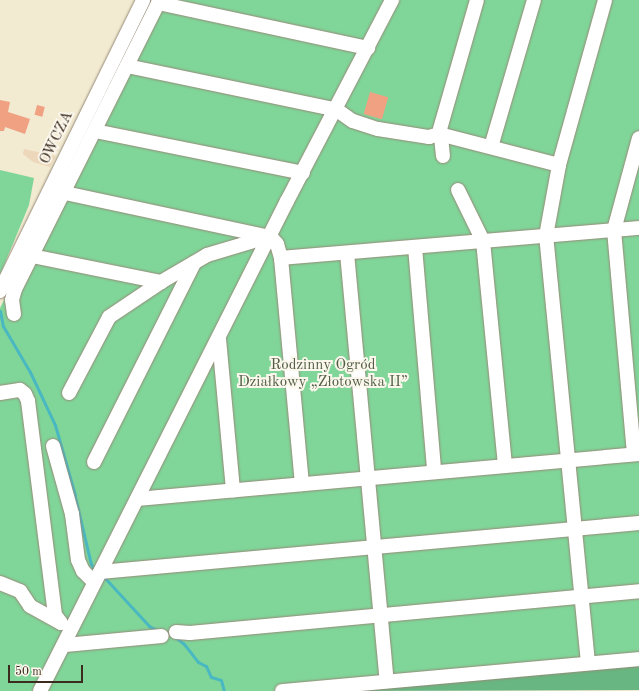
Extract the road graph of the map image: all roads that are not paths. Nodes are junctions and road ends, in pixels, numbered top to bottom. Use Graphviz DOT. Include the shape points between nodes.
graph roads {
  1 [pos="143,0"];
  2 [pos="392,0"];
  3 [pos="477,0"];
  4 [pos="534,0"];
  5 [pos="605,0"];
  6 [pos="159,1"];
  7 [pos="368,48"];
  8 [pos="127,66"];
  9 [pos="337,110"];
  10 [pos="95,131"];
  11 [pos="439,134"];
  12 [pos="639,138"];
  13 [pos="491,147"];
  14 [pos="443,156"];
  15 [pos="559,165"];
  16 [pos="303,173"];
  17 [pos="458,190"];
  18 [pos="65,193"];
  19 [pos="639,228"];
  20 [pos="614,230"];
  21 [pos="546,236"];
  22 [pos="271,237"];
  23 [pos="482,241"];
  24 [pos="415,247"];
  25 [pos="347,252"];
  26 [pos="32,256"];
  27 [pos="281,258"];
  28 [pos="194,263"];
  29 [pos="161,282"];
  30 [pos="0,290"];
  31 [pos="14,314"];
  32 [pos="219,339"];
  33 [pos="0,393"];
  34 [pos="69,393"];
  35 [pos="53,446"];
  36 [pos="637,454"];
  37 [pos="568,460"];
  38 [pos="94,462"];
  39 [pos="505,465"];
  40 [pos="434,470"];
  41 [pos="367,478"];
  42 [pos="302,484"];
  43 [pos="232,490"];
  44 [pos="138,499"];
  45 [pos="639,523"];
  46 [pos="574,529"];
  47 [pos="374,547"];
  48 [pos="97,577"];
  49 [pos="0,583"];
  50 [pos="639,591"];
  51 [pos="581,596"];
  52 [pos="381,615"];
  53 [pos="66,627"];
  54 [pos="176,632"];
  55 [pos="162,636"];
  56 [pos="65,644"];
  57 [pos="639,659"];
  58 [pos="588,663"];
  59 [pos="387,681"];
  60 [pos="40,691"];
  61 [pos="282,691"];
  1 -- 30 [label="street, OWCZA"];
  2 -- 7 [label="street"];
  3 -- 11 [label="street"];
  4 -- 13 [label="street"];
  5 -- 15 [label="street"];
  6 -- 7 [label="street"];
  6 -- 8 [label="street"];
  7 -- 9 [label="street"];
  8 -- 9 [label="street"];
  8 -- 10 [label="street"];
  9 -- 11 [label="street" via="353,122 378,129 429,137"];
  9 -- 16 [label="street"];
  10 -- 16 [label="street"];
  10 -- 18 [label="street"];
  11 -- 13 [label="street"];
  11 -- 14 [label="street"];
  12 -- 20 [label="street"];
  13 -- 15 [label="street"];
  15 -- 21 [label="street"];
  16 -- 22 [label="street"];
  17 -- 23 [label="street"];
  18 -- 22 [label="street"];
  18 -- 26 [label="street"];
  19 -- 20 [label="street"];
  20 -- 21 [label="street"];
  20 -- 36 [label="street"];
  21 -- 23 [label="street"];
  21 -- 37 [label="street"];
  22 -- 27 [label="street" via="277,244"];
  22 -- 28 [label="street" via="248,241"];
  22 -- 32 [label="street"];
  23 -- 24 [label="street"];
  23 -- 39 [label="street"];
  24 -- 25 [label="street"];
  24 -- 40 [label="street"];
  25 -- 27 [label="street"];
  25 -- 41 [label="street"];
  26 -- 29 [label="street"];
  26 -- 31 [label="street" via="15,289 12,300"];
  27 -- 42 [label="street"];
  28 -- 29 [label="street"];
  28 -- 38 [label="street"];
  29 -- 34 [label="street" via="109,317"];
  32 -- 43 [label="street"];
  32 -- 44 [label="street"];
  33 -- 53 [label="street" via="20,390 28,401 55,615"];
  35 -- 48 [label="street" via="72,514 78,560 83,571"];
  36 -- 37 [label="street"];
  37 -- 39 [label="street"];
  37 -- 46 [label="street"];
  39 -- 40 [label="street"];
  40 -- 41 [label="street"];
  41 -- 42 [label="street"];
  41 -- 47 [label="street"];
  42 -- 43 [label="street"];
  43 -- 44 [label="street"];
  44 -- 48 [label="street"];
  45 -- 46 [label="street"];
  46 -- 47 [label="street"];
  46 -- 51 [label="street"];
  47 -- 48 [label="street"];
  47 -- 52 [label="street"];
  48 -- 53 [label="street"];
  49 -- 53 [label="street" via="20,591 30,606"];
  50 -- 51 [label="street"];
  51 -- 52 [label="street"];
  51 -- 58 [label="street"];
  52 -- 54 [label="street" via="190,633"];
  52 -- 59 [label="street"];
  53 -- 56 [label="street"];
  55 -- 56 [label="street"];
  56 -- 60 [label="street"];
  57 -- 58 [label="street"];
  58 -- 59 [label="street"];
  59 -- 61 [label="street"];
}
